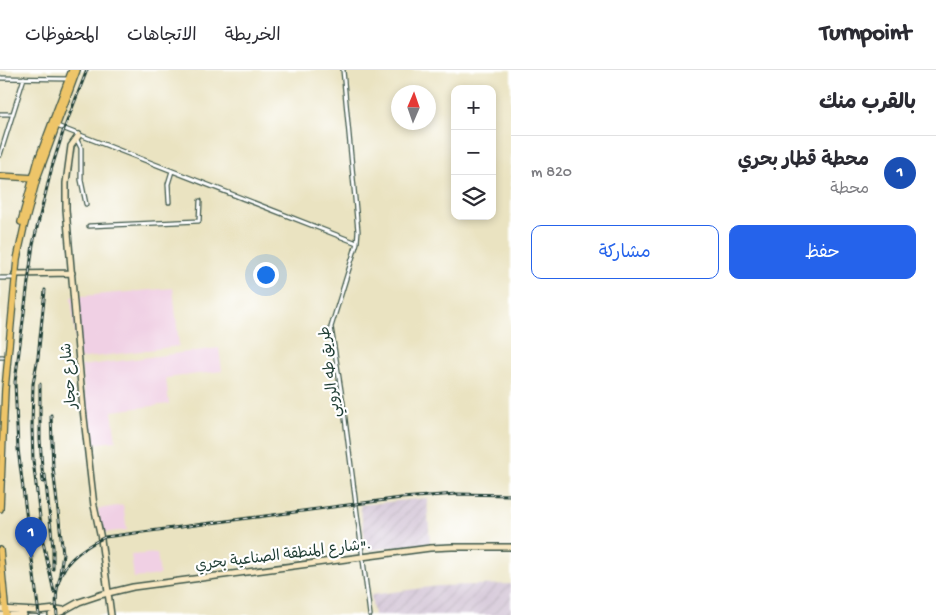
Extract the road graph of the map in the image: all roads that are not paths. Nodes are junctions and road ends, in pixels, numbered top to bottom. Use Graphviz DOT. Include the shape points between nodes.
graph roads {
  1 [pos="72,70"];
  2 [pos="76,70"];
  3 [pos="343,70"];
  4 [pos="0,78"];
  5 [pos="24,78"];
  6 [pos="68,79"];
  7 [pos="0,114"];
  8 [pos="12,114"];
  9 [pos="55,126"];
  10 [pos="78,138"];
  11 [pos="2,141"];
  12 [pos="0,155"];
  13 [pos="172,171"];
  14 [pos="0,178"];
  15 [pos="35,180"];
  16 [pos="200,201"];
  17 [pos="169,202"];
  18 [pos="86,204"];
  19 [pos="89,226"];
  20 [pos="357,243"];
  21 [pos="72,273"];
  22 [pos="13,276"];
  23 [pos="0,278"];
  24 [pos="2,357"];
  25 [pos="1,418"];
  26 [pos="0,509"];
  27 [pos="511,547"];
  28 [pos="0,550"];
  29 [pos="363,556"];
  30 [pos="108,593"];
  31 [pos="0,595"];
  32 [pos="63,610"];
  33 [pos="3,612"];
  34 [pos="24,615"];
  35 [pos="51,615"];
  36 [pos="111,615"];
  37 [pos="370,615"];
  1 -- 6 [label="main road"];
  2 -- 9 [label="main road"];
  3 -- 20 [label="street, طريق طه الروبي"];
  4 -- 5 [label="street"];
  5 -- 6 [label="street"];
  5 -- 8 [label="street"];
  6 -- 15 [label="main road" via="38,160"];
  7 -- 8 [label="street"];
  8 -- 11 [label="street"];
  9 -- 10 [label="street"];
  9 -- 15 [label="main road"];
  10 -- 13 [label="street"];
  10 -- 18 [label="street"];
  10 -- 21 [label="street, شارع حجار" via="71,146 66,183"];
  11 -- 12 [label="street"];
  13 -- 17 [label="street" via="168,184"];
  13 -- 20 [label="street"];
  14 -- 15 [label="main road"];
  15 -- 22 [label="main road" via="20,226"];
  16 -- 19 [label="street" via="199,221"];
  20 -- 29 [label="street, طريق طه الروبي" via="331,327"];
  21 -- 22 [label="street"];
  21 -- 30 [label="street, شارع حجار" via="93,496"];
  22 -- 23 [label="street"];
  22 -- 24 [label="main road"];
  22 -- 25 [label="main road"];
  24 -- 25 [label="main road"];
  25 -- 26 [label="main road"];
  27 -- 29 [label="street, شارع المنطقة الصناعية بحري\"." via="452,546"];
  28 -- 33 [label="main road"];
  29 -- 30 [label="street, شارع المنطقة الصناعية بحري\"."];
  29 -- 37 [label="street, طريق طه الروبي"];
  30 -- 32 [label="street, شارع المنطقة الصناعية بحري\"."];
  30 -- 36 [label="street, شارع حجار"];
  31 -- 33 [label="main road"];
  32 -- 33 [label="street, شارع المنطقة الصناعية بحري\"."];
  32 -- 35 [label="street, شارع المنطقة الصناعية بحري\"."];
  33 -- 34 [label="street"];
}
